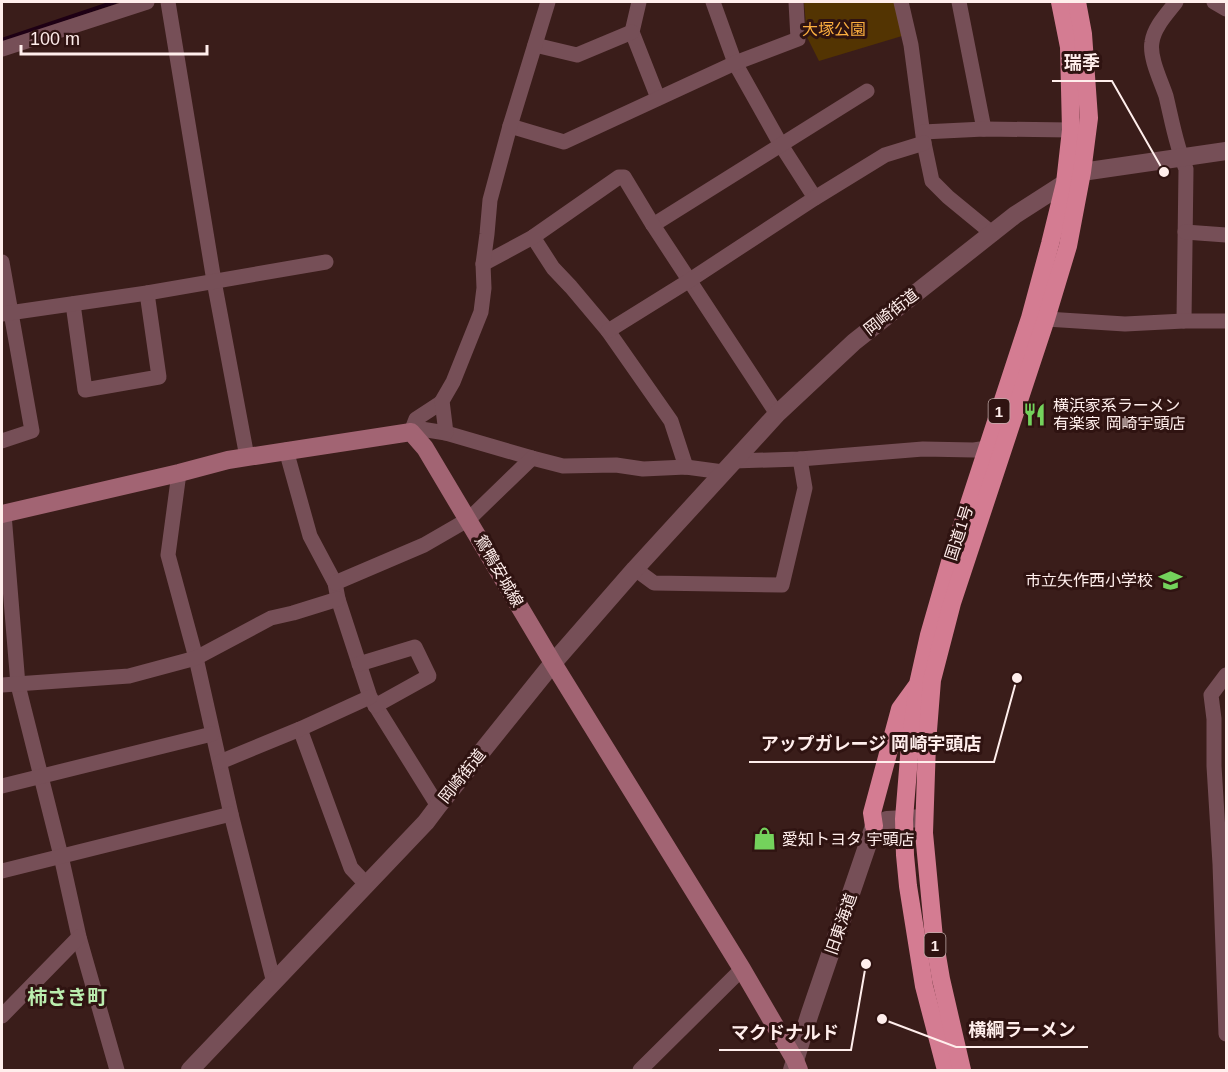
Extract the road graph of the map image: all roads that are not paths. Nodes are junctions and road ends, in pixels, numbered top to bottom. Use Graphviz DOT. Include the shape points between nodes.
graph roads {
  1 [pos="147,2"];
  2 [pos="168,2"];
  3 [pos="548,2"];
  4 [pos="639,2"];
  5 [pos="713,2"];
  6 [pos="796,2"];
  7 [pos="901,2"];
  8 [pos="959,2"];
  9 [pos="1060,2"];
  10 [pos="1077,2"];
  11 [pos="1176,2"];
  12 [pos="1214,2"];
  13 [pos="1227,9"];
  14 [pos="633,32"];
  15 [pos="535,45"];
  16 [pos="2,49"];
  17 [pos="735,63"];
  18 [pos="867,91"];
  19 [pos="658,98"];
  20 [pos="510,126"];
  21 [pos="984,129"];
  22 [pos="1071,130"];
  23 [pos="923,138"];
  24 [pos="781,145"];
  25 [pos="1227,150"];
  26 [pos="1181,157"];
  27 [pos="1082,172"];
  28 [pos="1065,183"];
  29 [pos="815,198"];
  30 [pos="653,225"];
  31 [pos="1185,232"];
  32 [pos="993,234"];
  33 [pos="1227,235"];
  34 [pos="533,237"];
  35 [pos="2,262"];
  36 [pos="326,262"];
  37 [pos="483,264"];
  38 [pos="690,280"];
  39 [pos="214,281"];
  40 [pos="147,293"];
  41 [pos="73,304"];
  42 [pos="6,313"];
  43 [pos="1046,319"];
  44 [pos="1184,321"];
  45 [pos="1227,321"];
  46 [pos="608,331"];
  47 [pos="442,402"];
  48 [pos="777,414"];
  49 [pos="411,432"];
  50 [pos="446,433"];
  51 [pos="2,441"];
  52 [pos="987,448"];
  53 [pos="286,450"];
  54 [pos="247,457"];
  55 [pos="532,458"];
  56 [pos="800,459"];
  57 [pos="728,466"];
  58 [pos="686,467"];
  59 [pos="179,473"];
  60 [pos="3,514"];
  61 [pos="469,519"];
  62 [pos="635,569"];
  63 [pos="335,583"];
  64 [pos="338,599"];
  65 [pos="196,658"];
  66 [pos="553,663"];
  67 [pos="359,664"];
  68 [pos="1227,675"];
  69 [pos="918,684"];
  70 [pos="2,685"];
  71 [pos="18,685"];
  72 [pos="372,701"];
  73 [pos="300,729"];
  74 [pos="212,734"];
  75 [pos="220,762"];
  76 [pos="41,775"];
  77 [pos="2,786"];
  78 [pos="438,806"];
  79 [pos="231,814"];
  80 [pos="924,818"];
  81 [pos="904,819"];
  82 [pos="874,826"];
  83 [pos="61,856"];
  84 [pos="2,871"];
  85 [pos="367,885"];
  86 [pos="79,937"];
  87 [pos="742,969"];
  88 [pos="274,983"];
  89 [pos="2,1016"];
  90 [pos="1227,1034"];
  91 [pos="795,1067"];
  92 [pos="117,1071"];
  93 [pos="190,1071"];
  94 [pos="640,1071"];
  95 [pos="946,1071"];
  96 [pos="962,1071"];
  1 -- 16 [label="street"];
  2 -- 39 [label="street"];
  3 -- 15 [label="street"];
  4 -- 14 [label="street"];
  5 -- 17 [label="street"];
  6 -- 17 [label="street" via="798,39"];
  7 -- 23 [label="street" via="911,45"];
  8 -- 21 [label="street"];
  9 -- 22 [label="highway, 国道1号 / 1" via="1068,47"];
  10 -- 27 [label="highway, 国道1号 / 1" via="1089,118"];
  11 -- 26 [label="street" via="1157,29 1151,50"];
  12 -- 13 [label="street"];
  14 -- 15 [label="street" via="578,55"];
  14 -- 19 [label="street"];
  15 -- 20 [label="street"];
  17 -- 19 [label="street"];
  17 -- 24 [label="street"];
  18 -- 24 [label="street"];
  19 -- 20 [label="street" via="564,142"];
  20 -- 37 [label="street" via="490,200"];
  21 -- 22 [label="street"];
  21 -- 23 [label="street"];
  22 -- 28 [label="highway, 国道1号 / 1"];
  23 -- 29 [label="street" via="885,155"];
  23 -- 32 [label="street" via="932,181"];
  24 -- 29 [label="street"];
  24 -- 30 [label="street"];
  25 -- 26 [label="street"];
  26 -- 27 [label="street"];
  26 -- 31 [label="street" via="1186,169"];
  27 -- 28 [label="street, 岡崎街道"];
  27 -- 43 [label="highway, 国道1号 / 1" via="1068,246"];
  28 -- 32 [label="street, 岡崎街道"];
  28 -- 52 [label="highway, 国道1号 / 1" via="1030,318"];
  29 -- 38 [label="street"];
  30 -- 34 [label="street" via="624,177 619,177"];
  30 -- 38 [label="street"];
  31 -- 33 [label="street"];
  31 -- 44 [label="street"];
  32 -- 48 [label="street, 岡崎街道" via="854,342"];
  34 -- 37 [label="street"];
  34 -- 46 [label="street" via="553,268"];
  35 -- 42 [label="street"];
  36 -- 39 [label="street"];
  37 -- 47 [label="street" via="481,312"];
  38 -- 46 [label="street"];
  38 -- 48 [label="street"];
  39 -- 40 [label="street"];
  39 -- 54 [label="street"];
  40 -- 41 [label="street"];
  40 -- 41 [label="street" via="159,377 86,390"];
  41 -- 42 [label="street"];
  42 -- 51 [label="street" via="32,431"];
  43 -- 44 [label="street" via="1125,324"];
  43 -- 80 [label="highway, 国道1号 / 1" via="952,603 932,680"];
  44 -- 45 [label="street"];
  46 -- 58 [label="street" via="671,421"];
  47 -- 49 [label="street" via="416,419"];
  47 -- 50 [label="street"];
  48 -- 57 [label="street, 岡崎街道"];
  49 -- 50 [label="street" via="421,429"];
  49 -- 53 [label="main road"];
  49 -- 61 [label="main road, 鴛鴨安城線"];
  50 -- 55 [label="street"];
  52 -- 56 [label="street"];
  52 -- 69 [label="highway, 国道1号 / 1" via="928,635"];
  53 -- 54 [label="main road"];
  53 -- 63 [label="street" via="310,537"];
  54 -- 59 [label="main road"];
  55 -- 58 [label="street" via="563,466"];
  55 -- 61 [label="street"];
  56 -- 57 [label="street"];
  56 -- 62 [label="street" via="805,488 782,585 654,583"];
  57 -- 58 [label="street"];
  57 -- 62 [label="street, 岡崎街道"];
  59 -- 60 [label="main road"];
  59 -- 65 [label="street" via="168,555"];
  60 -- 71 [label="street"];
  61 -- 63 [label="street" via="424,545"];
  61 -- 66 [label="main road, 鴛鴨安城線"];
  62 -- 66 [label="street, 岡崎街道"];
  63 -- 64 [label="street"];
  64 -- 65 [label="street" via="272,618"];
  64 -- 67 [label="street"];
  65 -- 71 [label="street" via="129,675"];
  65 -- 74 [label="street"];
  66 -- 78 [label="street, 岡崎街道"];
  66 -- 87 [label="main road, 鴛鴨安城線"];
  67 -- 72 [label="street"];
  67 -- 72 [label="street" via="415,647 429,676"];
  68 -- 90 [label="street" via="1211,695"];
  69 -- 81 [label="highway, 国道1号 / 1"];
  69 -- 82 [label="highway" via="900,709 872,813"];
  70 -- 71 [label="street"];
  71 -- 76 [label="street"];
  72 -- 73 [label="street"];
  72 -- 78 [label="street"];
  73 -- 75 [label="street"];
  73 -- 85 [label="street" via="351,868"];
  74 -- 75 [label="street"];
  74 -- 76 [label="street"];
  75 -- 79 [label="street"];
  76 -- 77 [label="street"];
  76 -- 83 [label="street"];
  78 -- 85 [label="street, 岡崎街道"];
  79 -- 83 [label="street"];
  79 -- 88 [label="street"];
  80 -- 81 [label="street"];
  80 -- 96 [label="highway, 国道1号 / 1" via="934,938"];
  81 -- 82 [label="street"];
  81 -- 95 [label="highway, 国道1号 / 1" via="907,876 924,986"];
  82 -- 91 [label="street, 旧東海道"];
  83 -- 84 [label="street"];
  83 -- 86 [label="street"];
  85 -- 88 [label="street, 岡崎街道"];
  86 -- 89 [label="street"];
  86 -- 92 [label="street"];
  87 -- 91 [label="main road, 鴛鴨安城線"];
  87 -- 94 [label="street"];
  88 -- 93 [label="street, 岡崎街道"];
}
